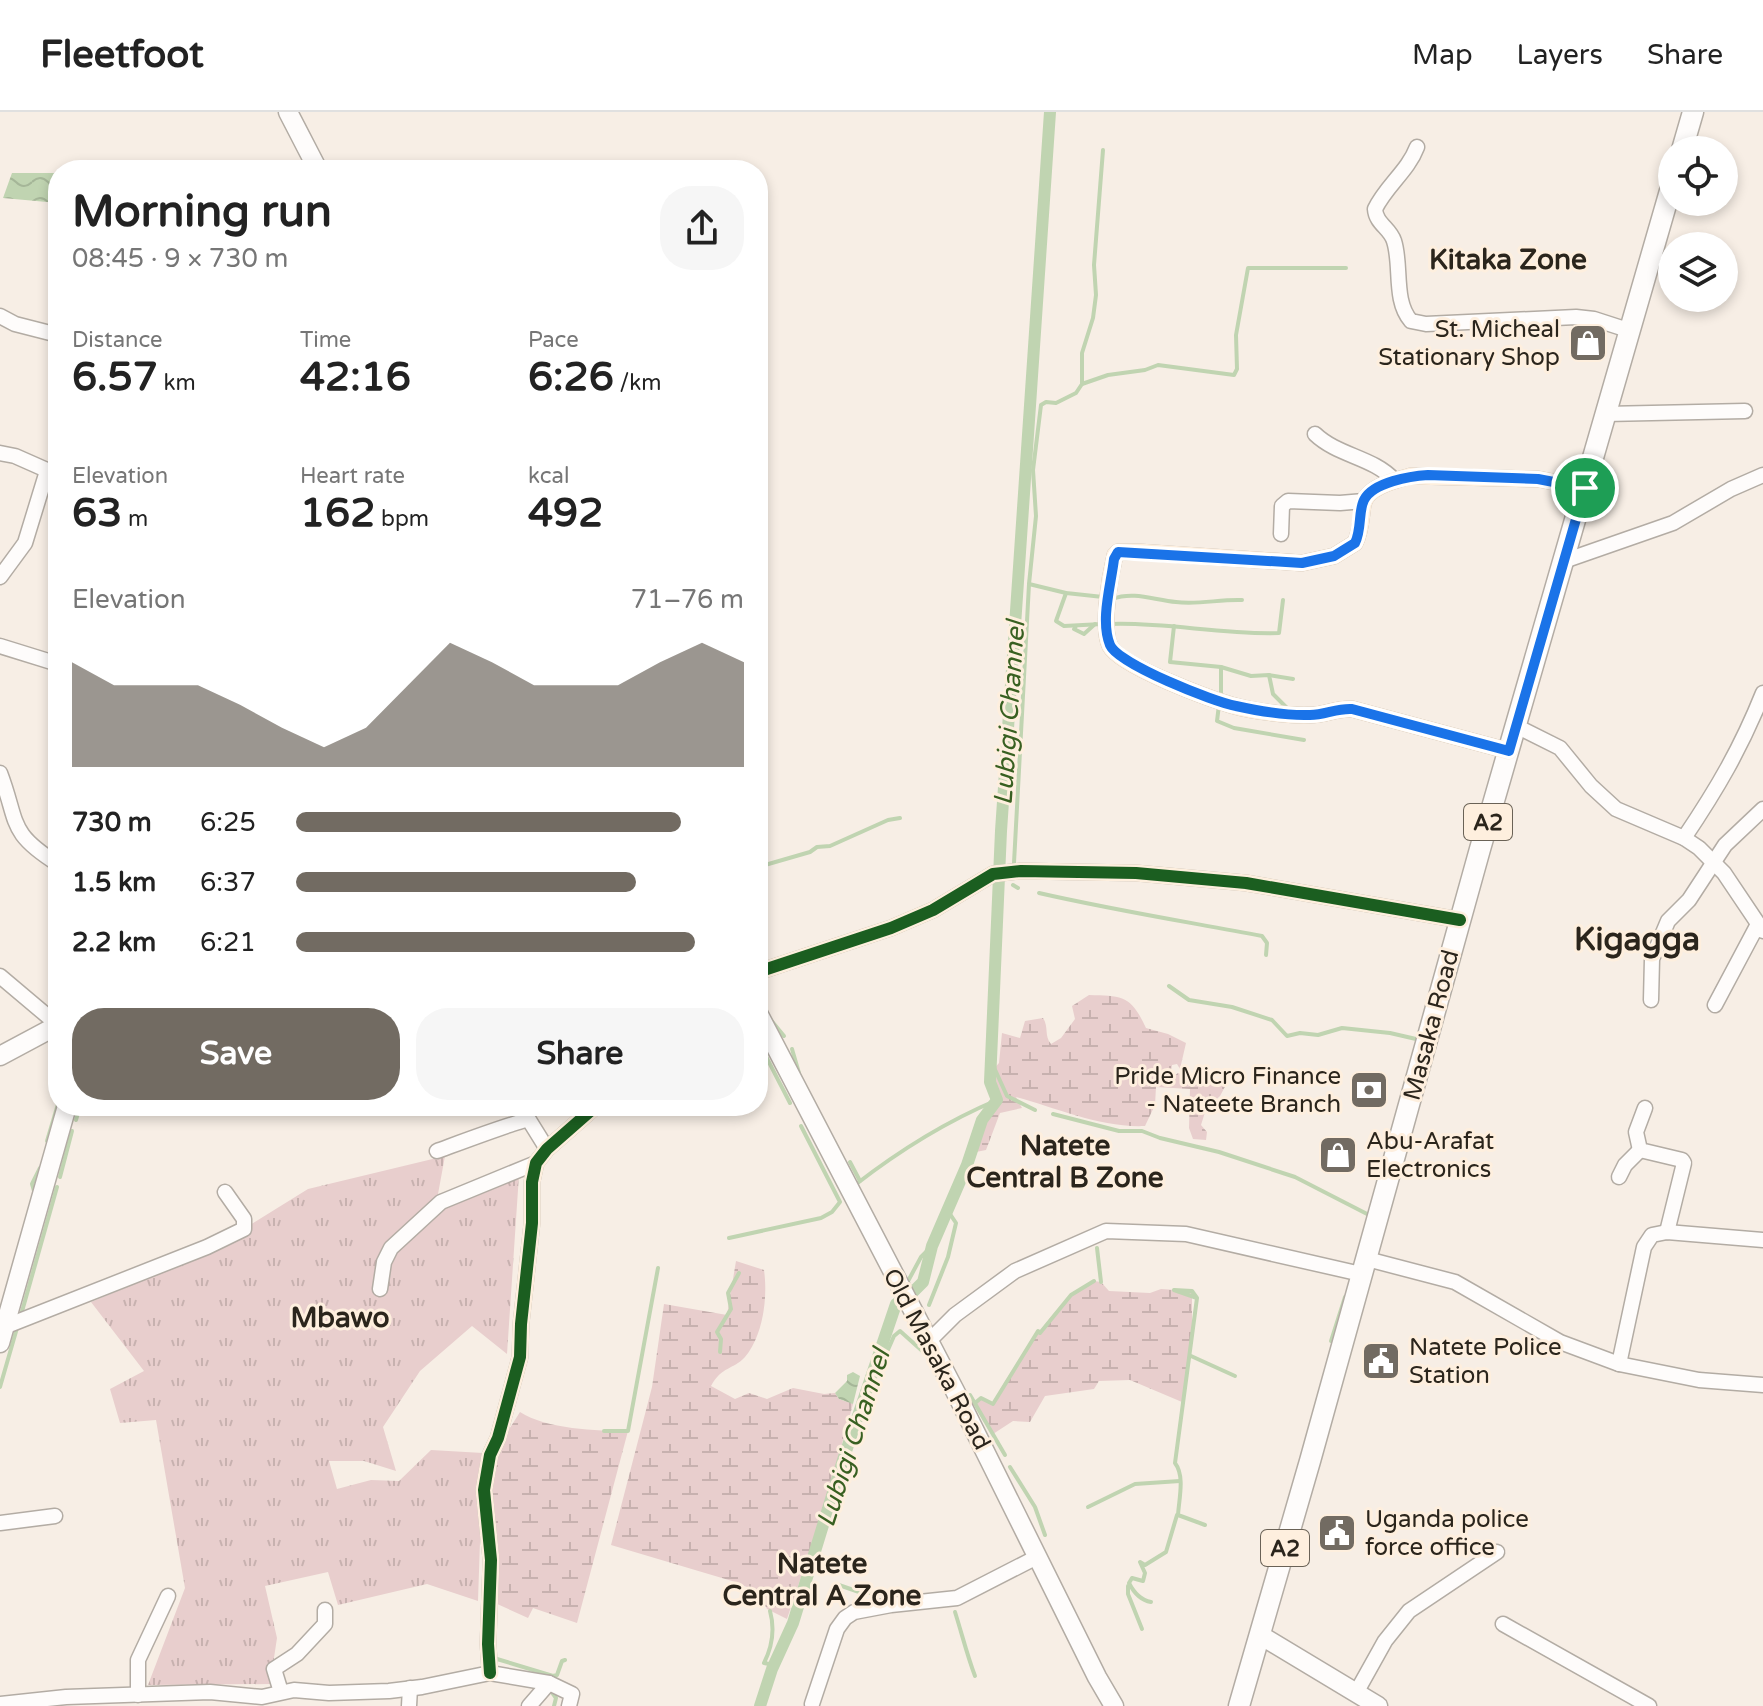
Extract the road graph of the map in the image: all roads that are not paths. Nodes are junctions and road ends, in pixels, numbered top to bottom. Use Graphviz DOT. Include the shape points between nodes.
graph roads {
  1 [pos="288,112"];
  2 [pos="1691,112"];
  3 [pos="1685,136"];
  4 [pos="1417,147"];
  5 [pos="313,160"];
  6 [pos="1662,216"];
  7 [pos="0,316"];
  8 [pos="1628,330"];
  9 [pos="48,332"];
  10 [pos="1745,411"];
  11 [pos="1605,414"];
  12 [pos="1315,434"];
  13 [pos="0,453"];
  14 [pos="48,471"];
  15 [pos="1763,475"];
  16 [pos="1394,480"];
  17 [pos="48,483"];
  18 [pos="1585,488"];
  19 [pos="1364,501"];
  20 [pos="1281,534"];
  21 [pos="1564,561"];
  22 [pos="0,577"];
  23 [pos="0,646"];
  24 [pos="48,661"];
  25 [pos="1763,693"];
  26 [pos="1516,726"];
  27 [pos="1509,751"];
  28 [pos="0,773"];
  29 [pos="9,801"];
  30 [pos="1763,809"];
  31 [pos="0,818"];
  32 [pos="1684,838"];
  33 [pos="48,857"];
  34 [pos="1713,860"];
  35 [pos="1460,920"];
  36 [pos="1760,928"];
  37 [pos="768,969"];
  38 [pos="0,976"];
  39 [pos="1651,1000"];
  40 [pos="1715,1005"];
  41 [pos="48,1017"];
  42 [pos="48,1030"];
  43 [pos="768,1032"];
  44 [pos="0,1056"];
  45 [pos="1645,1108"];
  46 [pos="64,1116"];
  47 [pos="515,1116"];
  48 [pos="585,1116"];
  49 [pos="518,1122"];
  50 [pos="547,1149"];
  51 [pos="1640,1150"];
  52 [pos="437,1151"];
  53 [pos="536,1163"];
  54 [pos="1619,1177"];
  55 [pos="225,1192"];
  56 [pos="1667,1232"];
  57 [pos="1763,1240"];
  58 [pos="1364,1266"];
  59 [pos="380,1289"];
  60 [pos="2,1335"];
  61 [pos="929,1341"];
  62 [pos="1619,1364"];
  63 [pos="1763,1385"];
  64 [pos="55,1516"];
  65 [pos="0,1523"];
  66 [pos="1497,1552"];
  67 [pos="1037,1557"];
  68 [pos="168,1596"];
  69 [pos="325,1610"];
  70 [pos="1503,1624"];
  71 [pos="1260,1635"];
  72 [pos="490,1673"];
  73 [pos="549,1683"];
  74 [pos="410,1688"];
  75 [pos="281,1692"];
  76 [pos="1356,1693"];
  77 [pos="138,1695"];
  78 [pos="156,1700"];
  79 [pos="262,1702"];
  80 [pos="0,1704"];
  81 [pos="812,1704"];
  82 [pos="409,1706"];
  83 [pos="529,1706"];
  84 [pos="569,1706"];
  85 [pos="1114,1706"];
  86 [pos="1239,1706"];
  87 [pos="1378,1706"];
  88 [pos="1649,1706"];
  1 -- 5 [label="main road"];
  2 -- 3 [label="main road"];
  4 -- 8 [label="street" via="1375,209 1393,239 1411,321 1576,317"];
  6 -- 8 [label="main road, Masaka Road / A2"];
  7 -- 9 [label="street"];
  8 -- 11 [label="main road, Masaka Road / A2"];
  10 -- 11 [label="street"];
  11 -- 18 [label="main road, Masaka Road / A2"];
  12 -- 16 [label="street"];
  13 -- 14 [label="street"];
  15 -- 21 [label="street" via="1660,529"];
  16 -- 18 [label="street" via="1507,476"];
  16 -- 19 [label="street"];
  17 -- 22 [label="street" via="25,543"];
  18 -- 21 [label="main road, Masaka Road / A2"];
  19 -- 20 [label="street" via="1285,502"];
  19 -- 27 [label="street" via="1355,543 1315,562 1118,552 1107,617 1111,648 1164,680 1234,706 1310,715 1352,709"];
  21 -- 26 [label="main road, Masaka Road / A2"];
  23 -- 24 [label="street"];
  25 -- 32 [label="street" via="1722,782"];
  26 -- 27 [label="main road, Masaka Road / A2"];
  26 -- 32 [label="street" via="1560,748 1616,809"];
  27 -- 35 [label="main road, Masaka Road / A2"];
  28 -- 29 [label="street"];
  29 -- 31 [label="street"];
  29 -- 33 [label="street" via="27,843"];
  30 -- 34 [label="street"];
  32 -- 34 [label="street"];
  34 -- 36 [label="street"];
  34 -- 39 [label="street" via="1689,900 1668,921 1652,959"];
  35 -- 37 [label="street" via="1246,883 1057,870 999,874 891,928"];
  35 -- 58 [label="main road, Masaka Road / A2"];
  36 -- 40 [label="street"];
  38 -- 41 [label="street"];
  42 -- 44 [label="main road"];
  43 -- 61 [label="main road, Old Masaka Road"];
  45 -- 51 [label="street" via="1636,1132"];
  46 -- 60 [label="main road"];
  47 -- 49 [label="street"];
  48 -- 50 [label="street"];
  49 -- 50 [label="street" via="529,1120"];
  49 -- 52 [label="street"];
  50 -- 53 [label="street"];
  51 -- 54 [label="street"];
  51 -- 56 [label="street" via="1684,1163"];
  53 -- 59 [label="street" via="441,1202 391,1248"];
  53 -- 72 [label="street" via="520,1357 484,1490 491,1560"];
  55 -- 60 [label="street" via="244,1219 244,1229"];
  56 -- 57 [label="street"];
  56 -- 62 [label="street" via="1652,1235 1644,1247"];
  58 -- 61 [label="street" via="1186,1234 1106,1231 1015,1271"];
  58 -- 62 [label="street" via="1455,1282 1560,1342"];
  58 -- 71 [label="main road, Masaka Road / A2"];
  61 -- 67 [label="main road, Old Masaka Road"];
  62 -- 63 [label="street" via="1699,1380"];
  64 -- 65 [label="street"];
  66 -- 76 [label="street" via="1409,1611"];
  67 -- 81 [label="street" via="957,1598 854,1612 837,1629"];
  67 -- 85 [label="main road, Old Masaka Road"];
  68 -- 77 [label="street" via="138,1660"];
  69 -- 75 [label="street" via="325,1624 274,1669"];
  70 -- 88 [label="street"];
  71 -- 76 [label="main road"];
  71 -- 86 [label="main road, A2"];
  72 -- 73 [label="street"];
  72 -- 74 [label="street"];
  73 -- 83 [label="street"];
  73 -- 84 [label="street" via="572,1694"];
  74 -- 75 [label="street"];
  74 -- 82 [label="street"];
  75 -- 79 [label="street"];
  76 -- 87 [label="main road"];
  77 -- 78 [label="street"];
  77 -- 80 [label="street"];
  78 -- 79 [label="street" via="210,1692"];
}
